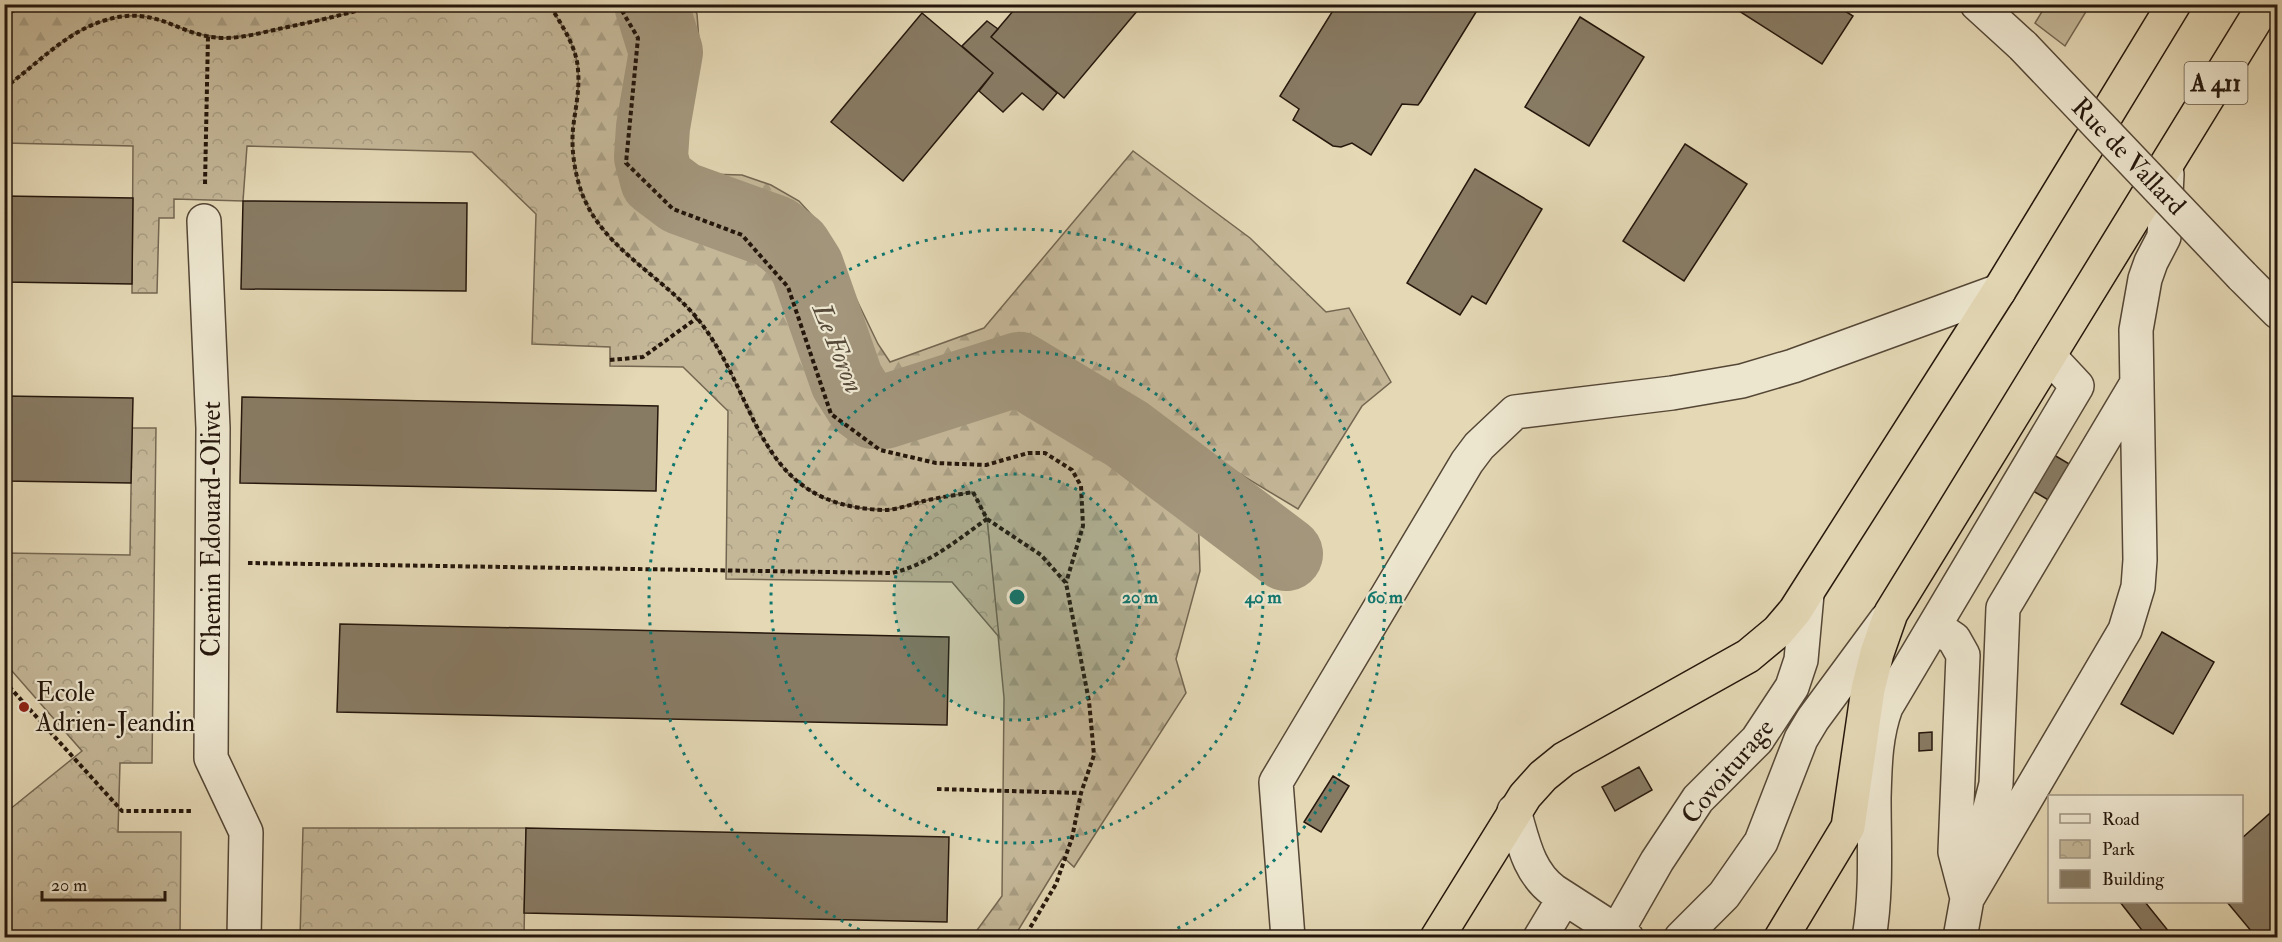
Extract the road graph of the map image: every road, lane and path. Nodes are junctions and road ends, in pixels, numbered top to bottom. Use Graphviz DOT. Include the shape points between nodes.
graph roads {
  1 [pos="28,4"];
  2 [pos="380,4"];
  3 [pos="549,4"];
  4 [pos="618,4"];
  5 [pos="2174,4"];
  6 [pos="2265,4"];
  7 [pos="1979,5"];
  8 [pos="4,15"];
  9 [pos="208,36"];
  10 [pos="4,88"];
  11 [pos="2168,162"];
  12 [pos="204,221"];
  13 [pos="1999,291"];
  14 [pos="2277,312"];
  15 [pos="697,318"];
  16 [pos="2049,356"];
  17 [pos="610,360"];
  18 [pos="2137,383"];
  19 [pos="2078,386"];
  20 [pos="2107,434"];
  21 [pos="987,519"];
  22 [pos="245,563"];
  23 [pos="1066,583"];
  24 [pos="1807,594"];
  25 [pos="1891,613"];
  26 [pos="1935,626"];
  27 [pos="4,681"];
  28 [pos="1874,783"];
  29 [pos="937,789"];
  30 [pos="1082,793"];
  31 [pos="1514,811"];
  32 [pos="236,812"];
  33 [pos="1848,827"];
  34 [pos="1564,898"];
  35 [pos="1967,899"];
  36 [pos="1619,935"];
  37 [pos="244,938"];
  38 [pos="1024,938"];
  39 [pos="1288,938"];
  40 [pos="1437,938"];
  41 [pos="1540,938"];
  42 [pos="1681,938"];
  43 [pos="1781,938"];
  44 [pos="1869,938"];
  45 [pos="1960,938"];
  1 -- 8 [label="path"];
  2 -- 9 [label="path" via="250,35"];
  3 -- 15 [label="path" via="565,30 578,69 573,150 583,195 602,230"];
  4 -- 23 [label="path" via="638,38 626,163 673,209 742,235 788,287 831,414 880,450 936,463 986,465 1028,453 1045,453 1072,470 1081,486 1083,526"];
  5 -- 13 [label="highway"];
  6 -- 11 [label="highway, A 411"];
  7 -- 14 [label="street, Rue de Vallard, bridge" via="2023,46"];
  9 -- 10 [label="path" via="148,15 105,20 73,34"];
  9 -- 12 [label="path"];
  11 -- 16 [label="highway"];
  11 -- 18 [label="street" via="2164,237 2151,262 2138,311"];
  12 -- 32 [label="street, Chemin Edouard-Olivet" via="213,428 211,758"];
  13 -- 24 [label="highway"];
  13 -- 39 [label="street" via="1759,376 1672,393 1515,412 1467,462 1276,782"];
  15 -- 17 [label="path" via="643,357"];
  15 -- 21 [label="path" via="763,439 786,471 807,490 830,501 886,510 973,492"];
  16 -- 19 [label="street"];
  16 -- 25 [label="highway"];
  18 -- 20 [label="street"];
  18 -- 35 [label="street" via="2140,574 2129,621"];
  19 -- 20 [label="street"];
  19 -- 26 [label="street"];
  20 -- 35 [label="street" via="2004,608 1996,784"];
  21 -- 22 [label="path" via="910,569 892,573"];
  21 -- 23 [label="path" via="1041,555"];
  23 -- 30 [label="path" via="1089,701 1094,755"];
  24 -- 31 [label="highway" via="1759,648 1564,759 1534,784"];
  24 -- 36 [label="street, Covoiturage" via="1801,660 1792,687 1757,740 1698,799 1657,861"];
  25 -- 33 [label="highway" via="1868,689"];
  25 -- 42 [label="street, Covoiturage" via="1801,739 1761,842 1724,895"];
  26 -- 28 [label="street" via="1881,719"];
  26 -- 35 [label="street" via="1954,639 1963,655 1955,852"];
  27 -- 32 [label="path" via="122,811"];
  28 -- 33 [label="street"];
  28 -- 44 [label="street"];
  29 -- 30 [label="path"];
  30 -- 38 [label="path" via="1056,884"];
  31 -- 34 [label="street" via="1535,873"];
  31 -- 40 [label="highway"];
  32 -- 37 [label="street, Chemin Edouard-Olivet" via="246,832"];
  33 -- 43 [label="highway"];
  34 -- 36 [label="street"];
  34 -- 41 [label="street"];
  35 -- 45 [label="street"];
}
